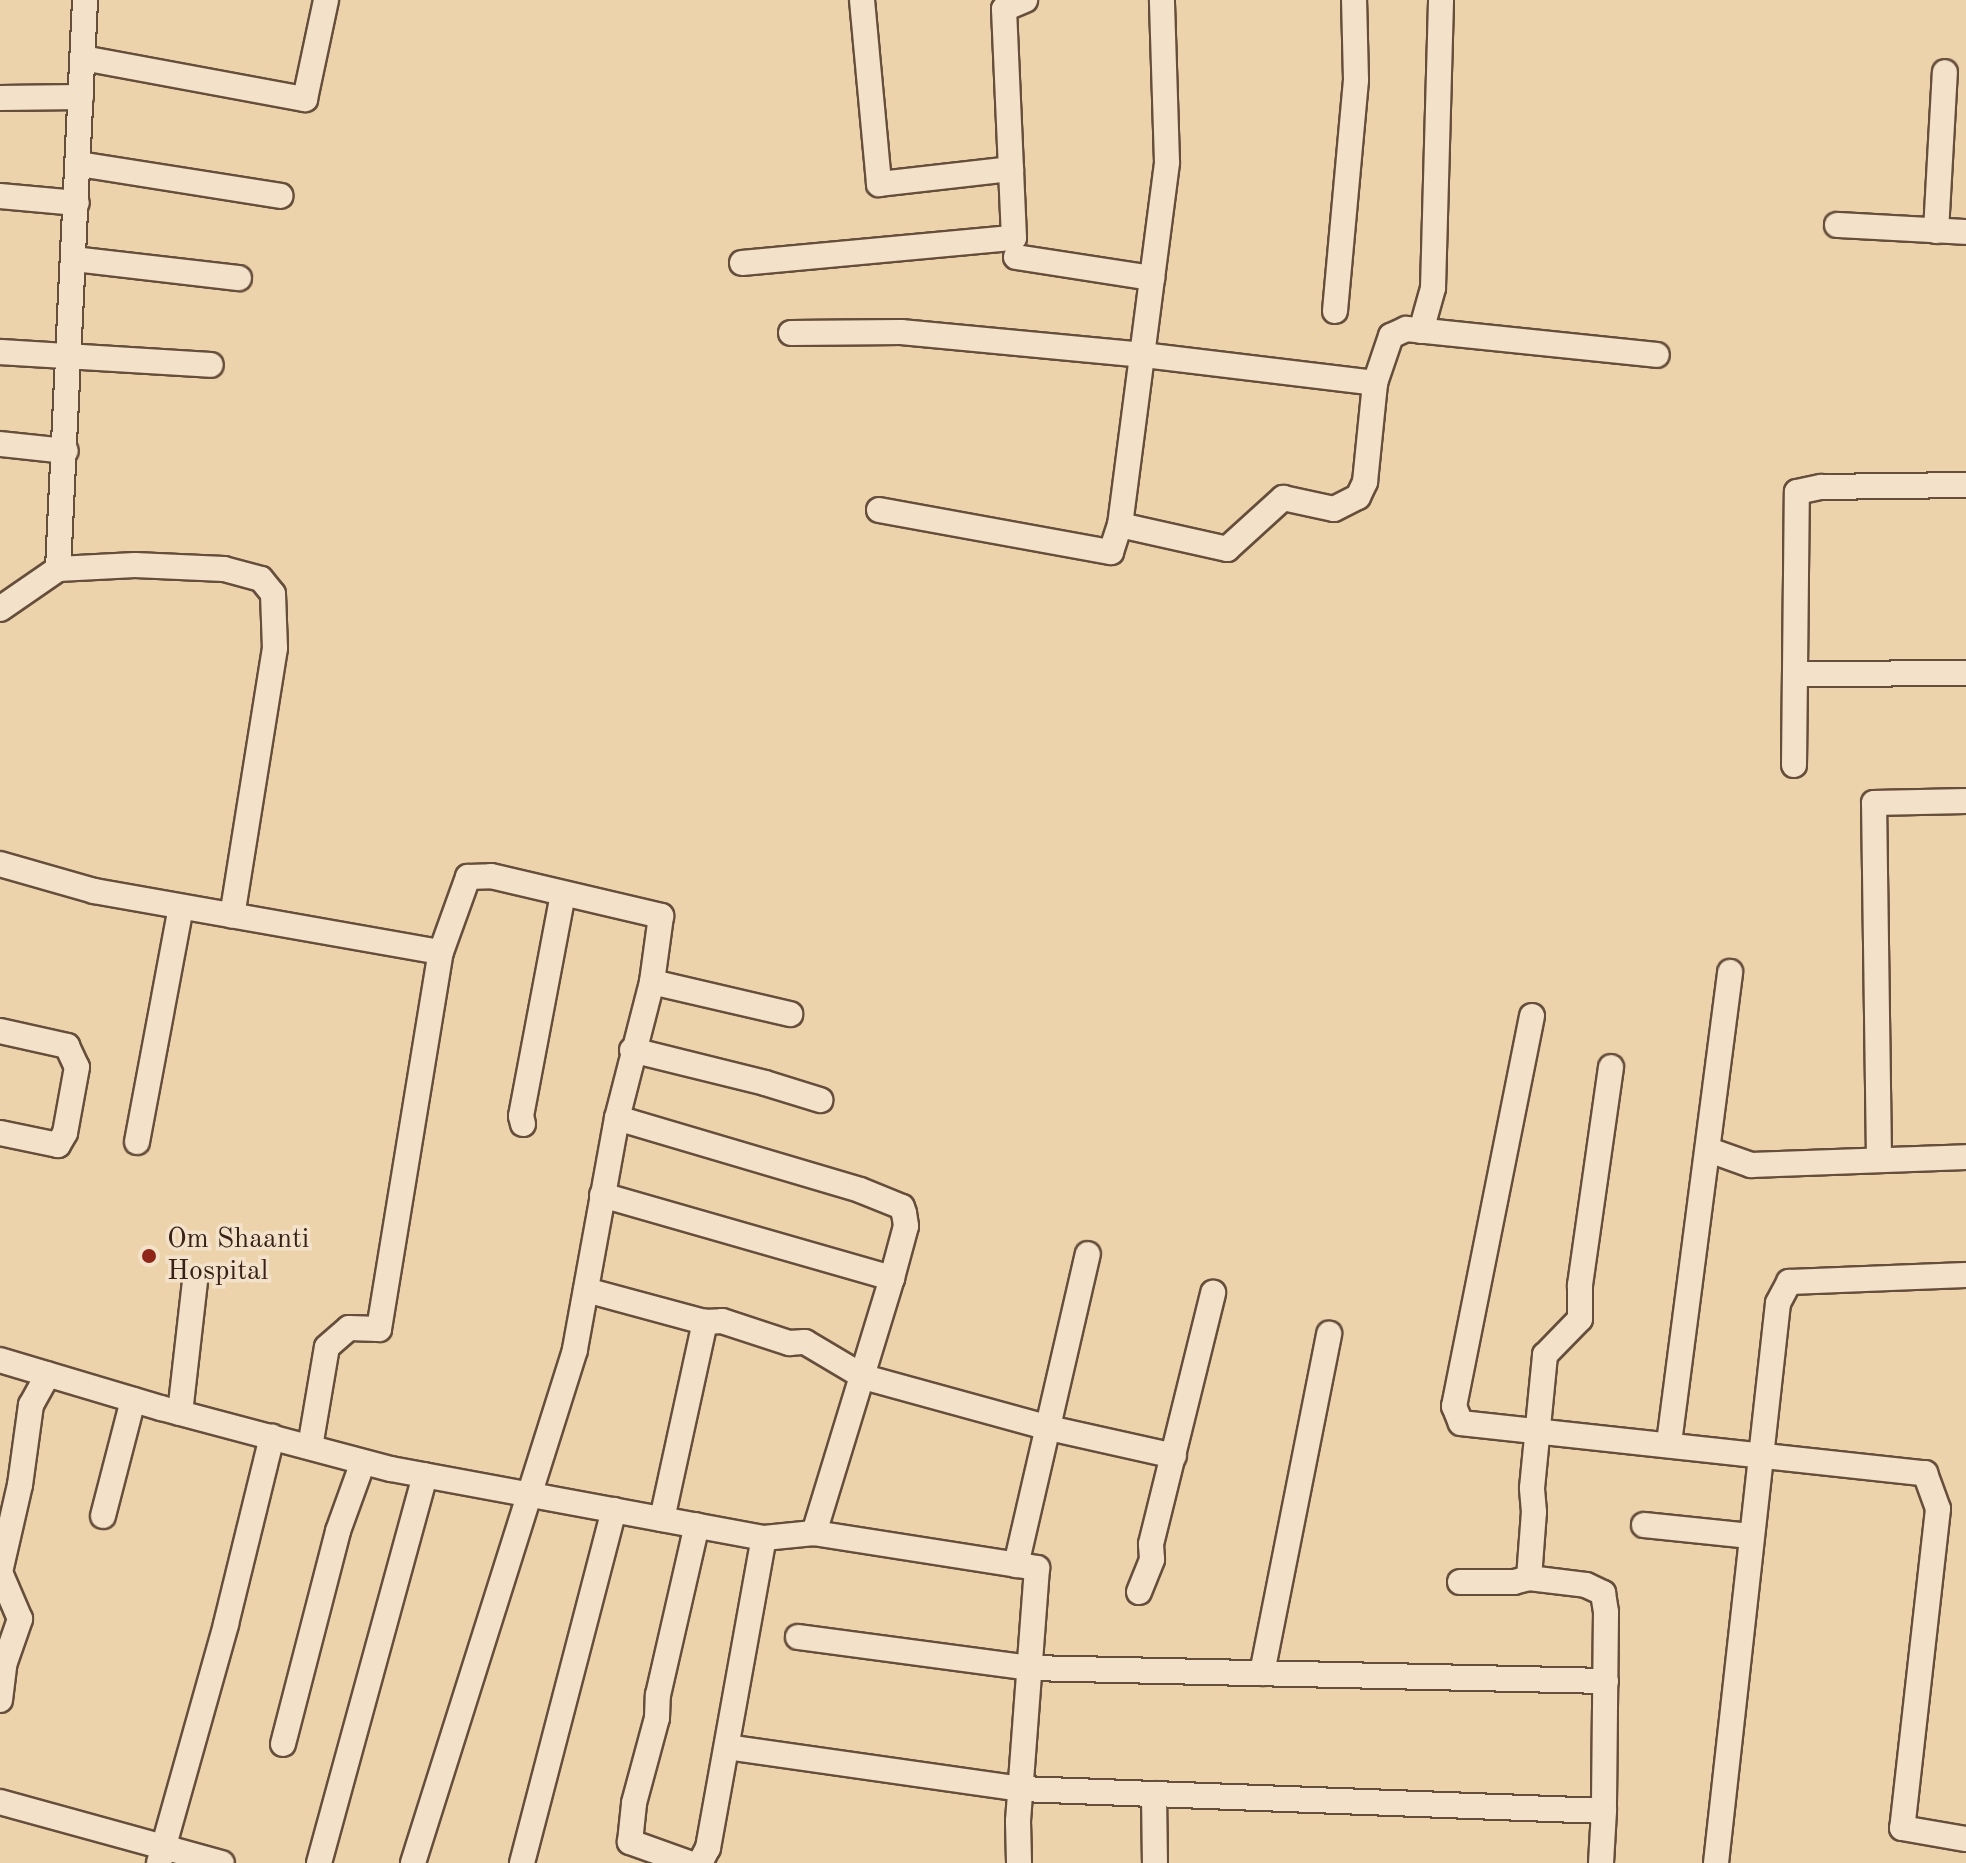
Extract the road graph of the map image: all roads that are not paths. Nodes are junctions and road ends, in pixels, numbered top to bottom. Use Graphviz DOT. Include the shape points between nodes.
graph roads {
  1 [pos="85,0"];
  2 [pos="326,0"];
  3 [pos="862,0"];
  4 [pos="1162,0"];
  5 [pos="1354,0"];
  6 [pos="1441,0"];
  7 [pos="1011,3"];
  8 [pos="83,58"];
  9 [pos="1945,72"];
  10 [pos="81,97"];
  11 [pos="0,98"];
  12 [pos="79,164"];
  13 [pos="1011,169"];
  14 [pos="0,196"];
  15 [pos="280,196"];
  16 [pos="77,203"];
  17 [pos="1837,225"];
  18 [pos="1936,231"];
  19 [pos="1966,232"];
  20 [pos="1016,257"];
  21 [pos="74,259"];
  22 [pos="742,263"];
  23 [pos="239,278"];
  24 [pos="1152,278"];
  25 [pos="1335,311"];
  26 [pos="1421,331"];
  27 [pos="791,333"];
  28 [pos="0,352"];
  29 [pos="1144,355"];
  30 [pos="1657,355"];
  31 [pos="70,357"];
  32 [pos="211,365"];
  33 [pos="1375,383"];
  34 [pos="0,444"];
  35 [pos="66,451"];
  36 [pos="1966,485"];
  37 [pos="879,510"];
  38 [pos="1120,525"];
  39 [pos="58,569"];
  40 [pos="0,609"];
  41 [pos="1966,673"];
  42 [pos="1796,674"];
  43 [pos="1794,765"];
  44 [pos="1966,801"];
  45 [pos="0,864"];
  46 [pos="563,894"];
  47 [pos="181,907"];
  48 [pos="232,916"];
  49 [pos="441,952"];
  50 [pos="1730,972"];
  51 [pos="652,982"];
  52 [pos="790,1014"];
  53 [pos="1532,1016"];
  54 [pos="0,1031"];
  55 [pos="632,1050"];
  56 [pos="1611,1067"];
  57 [pos="820,1100"];
  58 [pos="617,1118"];
  59 [pos="523,1124"];
  60 [pos="0,1133"];
  61 [pos="137,1142"];
  62 [pos="1709,1150"];
  63 [pos="1966,1157"];
  64 [pos="1879,1158"];
  65 [pos="602,1195"];
  66 [pos="1088,1254"];
  67 [pos="1966,1275"];
  68 [pos="892,1278"];
  69 [pos="195,1281"];
  70 [pos="586,1290"];
  71 [pos="1213,1293"];
  72 [pos="705,1322"];
  73 [pos="1329,1334"];
  74 [pos="0,1360"];
  75 [pos="48,1374"];
  76 [pos="864,1377"];
  77 [pos="133,1400"];
  78 [pos="180,1413"];
  79 [pos="1049,1428"];
  80 [pos="1540,1430"];
  81 [pos="272,1437"];
  82 [pos="1669,1443"];
  83 [pos="310,1447"];
  84 [pos="1174,1456"];
  85 [pos="1759,1456"];
  86 [pos="363,1462"];
  87 [pos="425,1475"];
  88 [pos="10,1482"];
  89 [pos="530,1494"];
  90 [pos="614,1510"];
  91 [pos="103,1516"];
  92 [pos="662,1519"];
  93 [pos="697,1525"];
  94 [pos="1644,1525"];
  95 [pos="814,1533"];
  96 [pos="1750,1536"];
  97 [pos="764,1538"];
  98 [pos="1016,1565"];
  99 [pos="1529,1578"];
  100 [pos="1460,1582"];
  101 [pos="1139,1592"];
  102 [pos="798,1637"];
  103 [pos="2,1665"];
  104 [pos="1029,1668"];
  105 [pos="1262,1673"];
  106 [pos="1606,1681"];
  107 [pos="0,1700"];
  108 [pos="283,1744"];
  109 [pos="727,1747"];
  110 [pos="1021,1789"];
  111 [pos="1154,1794"];
  112 [pos="0,1802"];
  113 [pos="1604,1811"];
  114 [pos="1966,1839"];
  115 [pos="162,1855"];
  116 [pos="222,1863"];
  117 [pos="319,1863"];
  118 [pos="413,1863"];
  119 [pos="522,1863"];
  120 [pos="689,1863"];
  121 [pos="700,1863"];
  122 [pos="1019,1863"];
  123 [pos="1155,1863"];
  124 [pos="1601,1863"];
  125 [pos="1716,1863"];
  1 -- 8 [label="street"];
  2 -- 8 [label="street" via="305,99"];
  3 -- 13 [label="street" via="879,184"];
  4 -- 24 [label="street" via="1167,162"];
  5 -- 25 [label="street" via="1356,80"];
  6 -- 26 [label="street" via="1433,288"];
  7 -- 13 [label="street"];
  8 -- 10 [label="street"];
  9 -- 18 [label="street"];
  10 -- 11 [label="street"];
  10 -- 12 [label="street"];
  12 -- 15 [label="street"];
  12 -- 16 [label="street"];
  13 -- 22 [label="street" via="1014,238"];
  14 -- 16 [label="street"];
  16 -- 21 [label="street"];
  17 -- 18 [label="street"];
  18 -- 19 [label="street"];
  20 -- 24 [label="street"];
  21 -- 23 [label="street"];
  21 -- 31 [label="street"];
  24 -- 29 [label="street"];
  26 -- 30 [label="street"];
  26 -- 33 [label="street" via="1406,329 1391,336"];
  27 -- 29 [label="street" via="901,332"];
  28 -- 31 [label="street"];
  29 -- 33 [label="street"];
  29 -- 38 [label="street"];
  31 -- 32 [label="street"];
  31 -- 35 [label="street"];
  33 -- 38 [label="street" via="1365,482 1358,497 1334,509 1283,498 1227,549"];
  34 -- 35 [label="street"];
  35 -- 39 [label="street"];
  36 -- 42 [label="street" via="1821,487 1797,492"];
  37 -- 38 [label="street" via="1111,552"];
  39 -- 40 [label="street"];
  39 -- 48 [label="street" via="224,569 261,579 273,594 275,648"];
  41 -- 42 [label="street"];
  42 -- 43 [label="street"];
  44 -- 64 [label="street" via="1874,803"];
  45 -- 47 [label="street" via="94,891"];
  46 -- 49 [label="street" via="491,876 468,877"];
  46 -- 51 [label="street" via="661,916"];
  46 -- 59 [label="street"];
  47 -- 48 [label="street"];
  47 -- 61 [label="street"];
  48 -- 49 [label="street"];
  49 -- 83 [label="street" via="379,1329 349,1328 327,1347"];
  50 -- 62 [label="street"];
  51 -- 52 [label="street"];
  51 -- 55 [label="street"];
  53 -- 80 [label="street" via="1454,1406 1461,1423"];
  54 -- 60 [label="street" via="67,1046 77,1067 58,1145"];
  55 -- 57 [label="street"];
  55 -- 58 [label="street"];
  56 -- 80 [label="street" via="1580,1285 1580,1319 1545,1355"];
  58 -- 65 [label="street"];
  58 -- 68 [label="street" via="902,1207 906,1226"];
  62 -- 64 [label="street" via="1751,1165"];
  62 -- 82 [label="street"];
  63 -- 64 [label="street"];
  65 -- 68 [label="street"];
  65 -- 70 [label="street"];
  66 -- 79 [label="street"];
  67 -- 85 [label="street" via="1789,1282 1778,1303"];
  68 -- 76 [label="street"];
  69 -- 78 [label="street"];
  70 -- 72 [label="street"];
  70 -- 89 [label="street" via="575,1350"];
  71 -- 84 [label="street"];
  72 -- 76 [label="street" via="722,1321 789,1343 805,1342"];
  72 -- 92 [label="street"];
  73 -- 105 [label="street"];
  74 -- 75 [label="street"];
  75 -- 77 [label="street"];
  75 -- 88 [label="street" via="31,1405"];
  76 -- 79 [label="street"];
  76 -- 95 [label="street"];
  77 -- 78 [label="street"];
  77 -- 91 [label="street"];
  78 -- 81 [label="street"];
  79 -- 84 [label="street"];
  79 -- 98 [label="street"];
  80 -- 82 [label="street"];
  80 -- 99 [label="street"];
  81 -- 83 [label="street"];
  81 -- 115 [label="street"];
  82 -- 85 [label="street"];
  83 -- 86 [label="street"];
  84 -- 101 [label="street" via="1151,1544 1152,1559"];
  85 -- 96 [label="street"];
  85 -- 114 [label="street" via="1925,1473 1938,1509 1902,1828"];
  86 -- 87 [label="street"];
  86 -- 108 [label="street" via="338,1531"];
  87 -- 89 [label="street"];
  87 -- 117 [label="street"];
  88 -- 103 [label="street" via="0,1572 20,1619"];
  89 -- 90 [label="street"];
  89 -- 118 [label="street"];
  90 -- 92 [label="street"];
  90 -- 119 [label="street"];
  92 -- 93 [label="street"];
  93 -- 97 [label="street"];
  93 -- 120 [label="street" via="634,1803 630,1842"];
  94 -- 96 [label="street"];
  95 -- 97 [label="street"];
  95 -- 98 [label="street"];
  96 -- 125 [label="street"];
  97 -- 109 [label="street"];
  98 -- 104 [label="street" via="1037,1568"];
  99 -- 100 [label="street"];
  99 -- 106 [label="street" via="1586,1585 1603,1593"];
  102 -- 104 [label="street"];
  103 -- 107 [label="street"];
  104 -- 105 [label="street"];
  104 -- 110 [label="street"];
  105 -- 106 [label="street"];
  106 -- 113 [label="street"];
  109 -- 110 [label="street"];
  109 -- 121 [label="street" via="708,1848"];
  110 -- 111 [label="street"];
  110 -- 122 [label="street"];
  111 -- 113 [label="street"];
  111 -- 123 [label="street"];
  112 -- 115 [label="street"];
  113 -- 124 [label="street"];
  115 -- 116 [label="street"];
}
